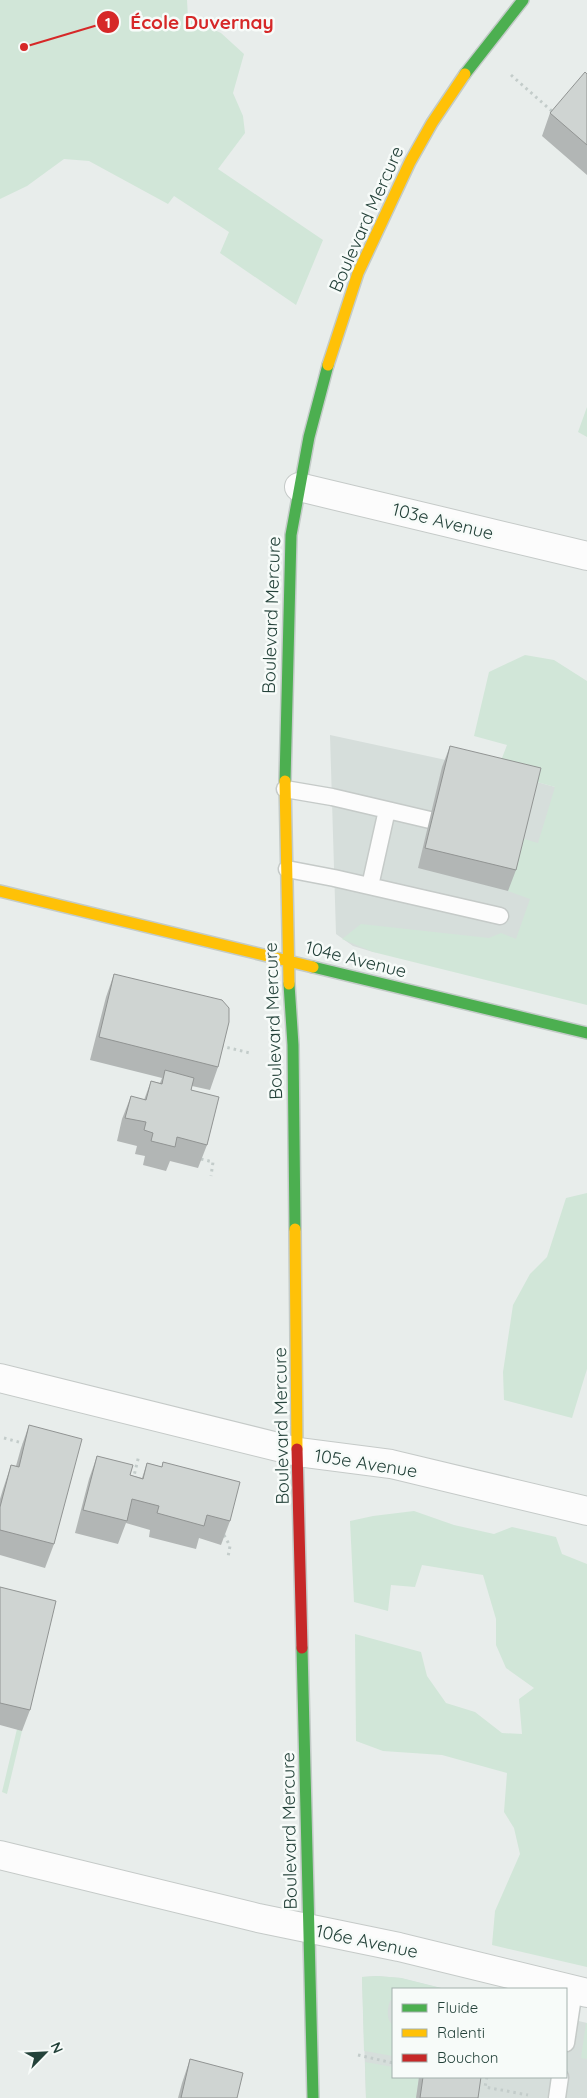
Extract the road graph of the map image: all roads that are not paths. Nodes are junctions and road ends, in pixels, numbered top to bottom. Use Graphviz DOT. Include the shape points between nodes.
graph roads {
  1 [pos="523,0"];
  2 [pos="298,487"];
  3 [pos="587,556"];
  4 [pos="285,789"];
  5 [pos="387,810"];
  6 [pos="430,820"];
  7 [pos="287,869"];
  8 [pos="370,886"];
  9 [pos="0,891"];
  10 [pos="500,916"];
  11 [pos="288,961"];
  12 [pos="587,1033"];
  13 [pos="0,1378"];
  14 [pos="298,1452"];
  15 [pos="587,1511"];
  16 [pos="0,1855"];
  17 [pos="309,1928"];
  18 [pos="580,1991"];
  19 [pos="567,2039"];
  20 [pos="560,2078"];
  21 [pos="312,2098"];
  22 [pos="556,2098"];
  1 -- 2 [label="street, Boulevard Mercure" via="474,60 437,114 385,215 341,320"];
  2 -- 3 [label="street, 103e Avenue"];
  2 -- 4 [label="street, Boulevard Mercure" via="291,536"];
  4 -- 5 [label="lane"];
  4 -- 7 [label="street, Boulevard Mercure"];
  5 -- 6 [label="lane"];
  5 -- 8 [label="lane"];
  7 -- 8 [label="lane"];
  7 -- 11 [label="street, Boulevard Mercure"];
  8 -- 10 [label="lane"];
  9 -- 11 [label="street, 104e Avenue"];
  11 -- 12 [label="street, 104e Avenue"];
  11 -- 14 [label="street, Boulevard Mercure" via="293,1064"];
  13 -- 14 [label="street, 105e Avenue"];
  14 -- 15 [label="street, 105e Avenue" via="391,1464"];
  14 -- 17 [label="street, Boulevard Mercure"];
  16 -- 17 [label="street, 106e Avenue"];
  17 -- 18 [label="street, 106e Avenue"];
  17 -- 21 [label="street, Boulevard Mercure"];
  18 -- 19 [label="lane"];
  20 -- 22 [label="lane"];
}
